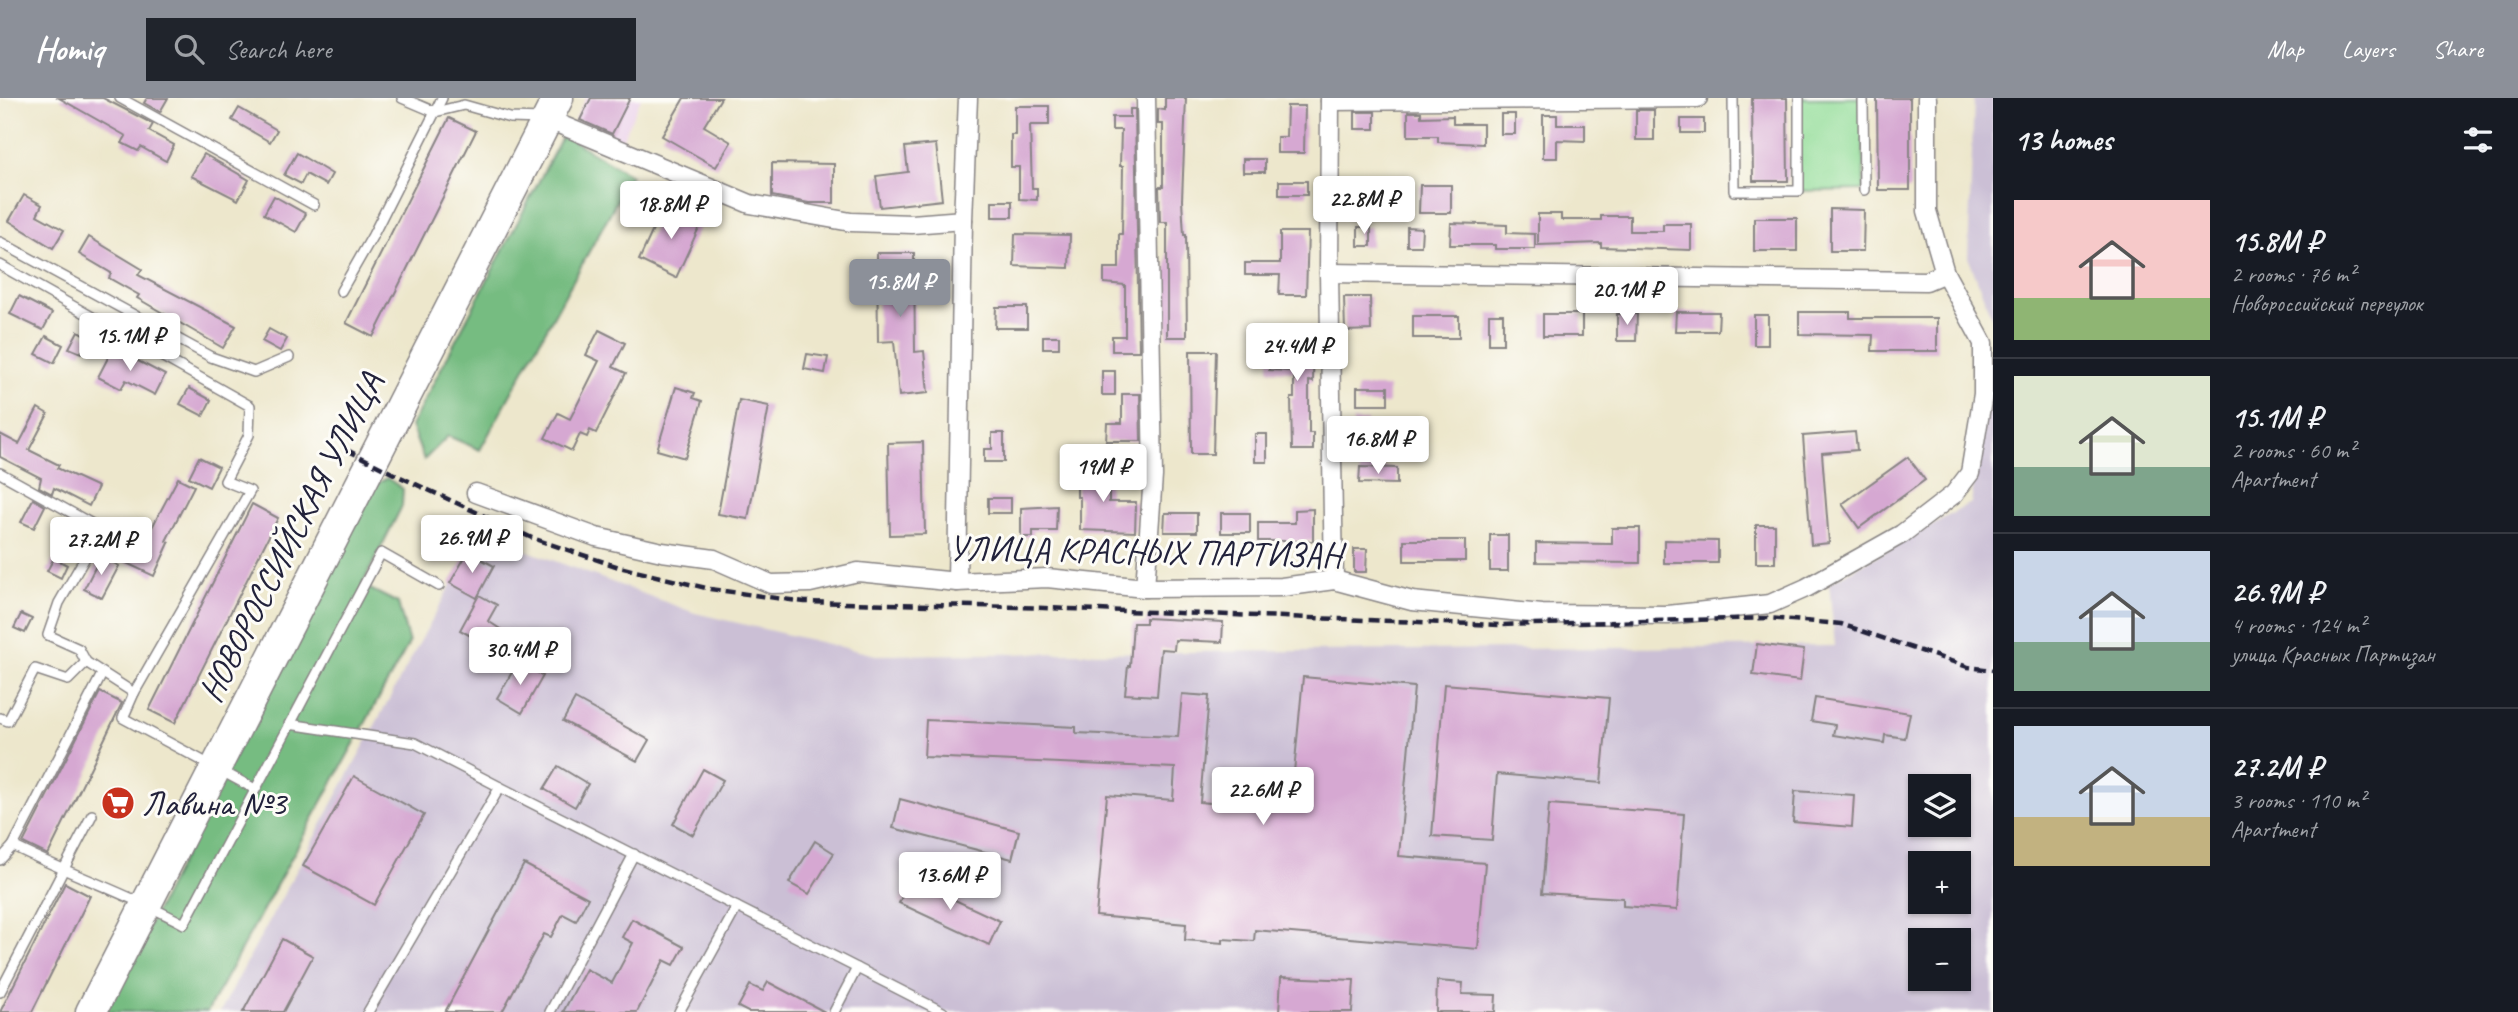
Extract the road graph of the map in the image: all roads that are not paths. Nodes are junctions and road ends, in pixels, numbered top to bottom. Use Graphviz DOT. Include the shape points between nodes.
graph roads {
  1 [pos="120,98"];
  2 [pos="402,98"];
  3 [pos="442,98"];
  4 [pos="968,98"];
  5 [pos="1146,98"];
  6 [pos="1698,98"];
  7 [pos="1733,98"];
  8 [pos="1799,98"];
  9 [pos="1863,98"];
  10 [pos="1927,98"];
  11 [pos="1330,100"];
  12 [pos="552,109"];
  13 [pos="435,112"];
  14 [pos="1864,190"];
  15 [pos="314,205"];
  16 [pos="963,220"];
  17 [pos="0,243"];
  18 [pos="0,265"];
  19 [pos="1329,273"];
  20 [pos="1945,273"];
  21 [pos="341,291"];
  22 [pos="289,357"];
  23 [pos="0,473"];
  24 [pos="476,493"];
  25 [pos="1334,580"];
  26 [pos="957,582"];
  27 [pos="439,586"];
  28 [pos="1146,588"];
  29 [pos="86,662"];
  30 [pos="102,674"];
  31 [pos="134,694"];
  32 [pos="0,718"];
  33 [pos="289,724"];
  34 [pos="216,767"];
  35 [pos="500,787"];
  36 [pos="255,789"];
  37 [pos="92,814"];
  38 [pos="13,846"];
  39 [pos="634,855"];
  40 [pos="0,860"];
  41 [pos="64,871"];
  42 [pos="147,904"];
  43 [pos="737,907"];
  44 [pos="857,968"];
  45 [pos="0,992"];
  46 [pos="91,1012"];
  47 [pos="368,1012"];
  48 [pos="550,1012"];
  49 [pos="680,1012"];
  50 [pos="834,1012"];
  51 [pos="943,1012"];
  1 -- 15 [label="lane"];
  2 -- 13 [label="lane"];
  3 -- 13 [label="lane"];
  4 -- 16 [label="street"];
  5 -- 28 [label="street" via="1153,476"];
  6 -- 11 [label="street"];
  7 -- 8 [label="lane" via="1734,191 1800,191"];
  9 -- 14 [label="lane"];
  10 -- 20 [label="street, УЛИЦА КРАСНЫХ ПАРТИЗАН" via="1927,211"];
  11 -- 19 [label="street"];
  12 -- 13 [label="lane" via="510,118 464,105"];
  12 -- 16 [label="street" via="750,204 851,222"];
  12 -- 34 [label="main road, НОВОРОССИЙСКАЯ УЛИЦА"];
  13 -- 21 [label="lane"];
  16 -- 26 [label="street"];
  17 -- 22 [label="lane" via="211,357 254,372"];
  18 -- 31 [label="lane" via="250,406 249,435 225,481 250,491"];
  19 -- 20 [label="street" via="1926,281"];
  19 -- 25 [label="street"];
  20 -- 25 [label="street, УЛИЦА КРАСНЫХ ПАРТИЗАН" via="1983,343 1983,394 1970,474 1954,494 1902,534 1806,589 1770,604 1668,615 1542,614 1412,601"];
  23 -- 29 [label="lane" via="92,524 98,535 59,603 48,635 79,649"];
  24 -- 26 [label="street, УЛИЦА КРАСНЫХ ПАРТИЗАН" via="596,537 714,559 771,584 810,583 858,572"];
  25 -- 28 [label="street, УЛИЦА КРАСНЫХ ПАРТИЗАН" via="1282,587"];
  26 -- 28 [label="street, УЛИЦА КРАСНЫХ ПАРТИЗАН" via="1047,578"];
  27 -- 33 [label="lane" via="381,553"];
  29 -- 30 [label="lane"];
  29 -- 32 [label="lane" via="68,680 34,669 8,721"];
  30 -- 31 [label="lane"];
  30 -- 38 [label="lane"];
  31 -- 34 [label="lane" via="123,718"];
  33 -- 35 [label="lane" via="415,743"];
  33 -- 36 [label="lane"];
  34 -- 36 [label="lane"];
  34 -- 42 [label="main road, НОВОРОССИЙСКАЯ УЛИЦА"];
  35 -- 39 [label="lane"];
  35 -- 47 [label="lane"];
  36 -- 42 [label="lane" via="184,924"];
  37 -- 41 [label="lane"];
  38 -- 40 [label="lane"];
  38 -- 41 [label="lane"];
  39 -- 43 [label="lane"];
  39 -- 48 [label="lane"];
  41 -- 42 [label="lane"];
  41 -- 45 [label="lane"];
  42 -- 46 [label="main road, НОВОРОССИЙСКАЯ УЛИЦА"];
  43 -- 44 [label="lane"];
  43 -- 49 [label="lane"];
  44 -- 50 [label="lane"];
  44 -- 51 [label="lane"];
}
